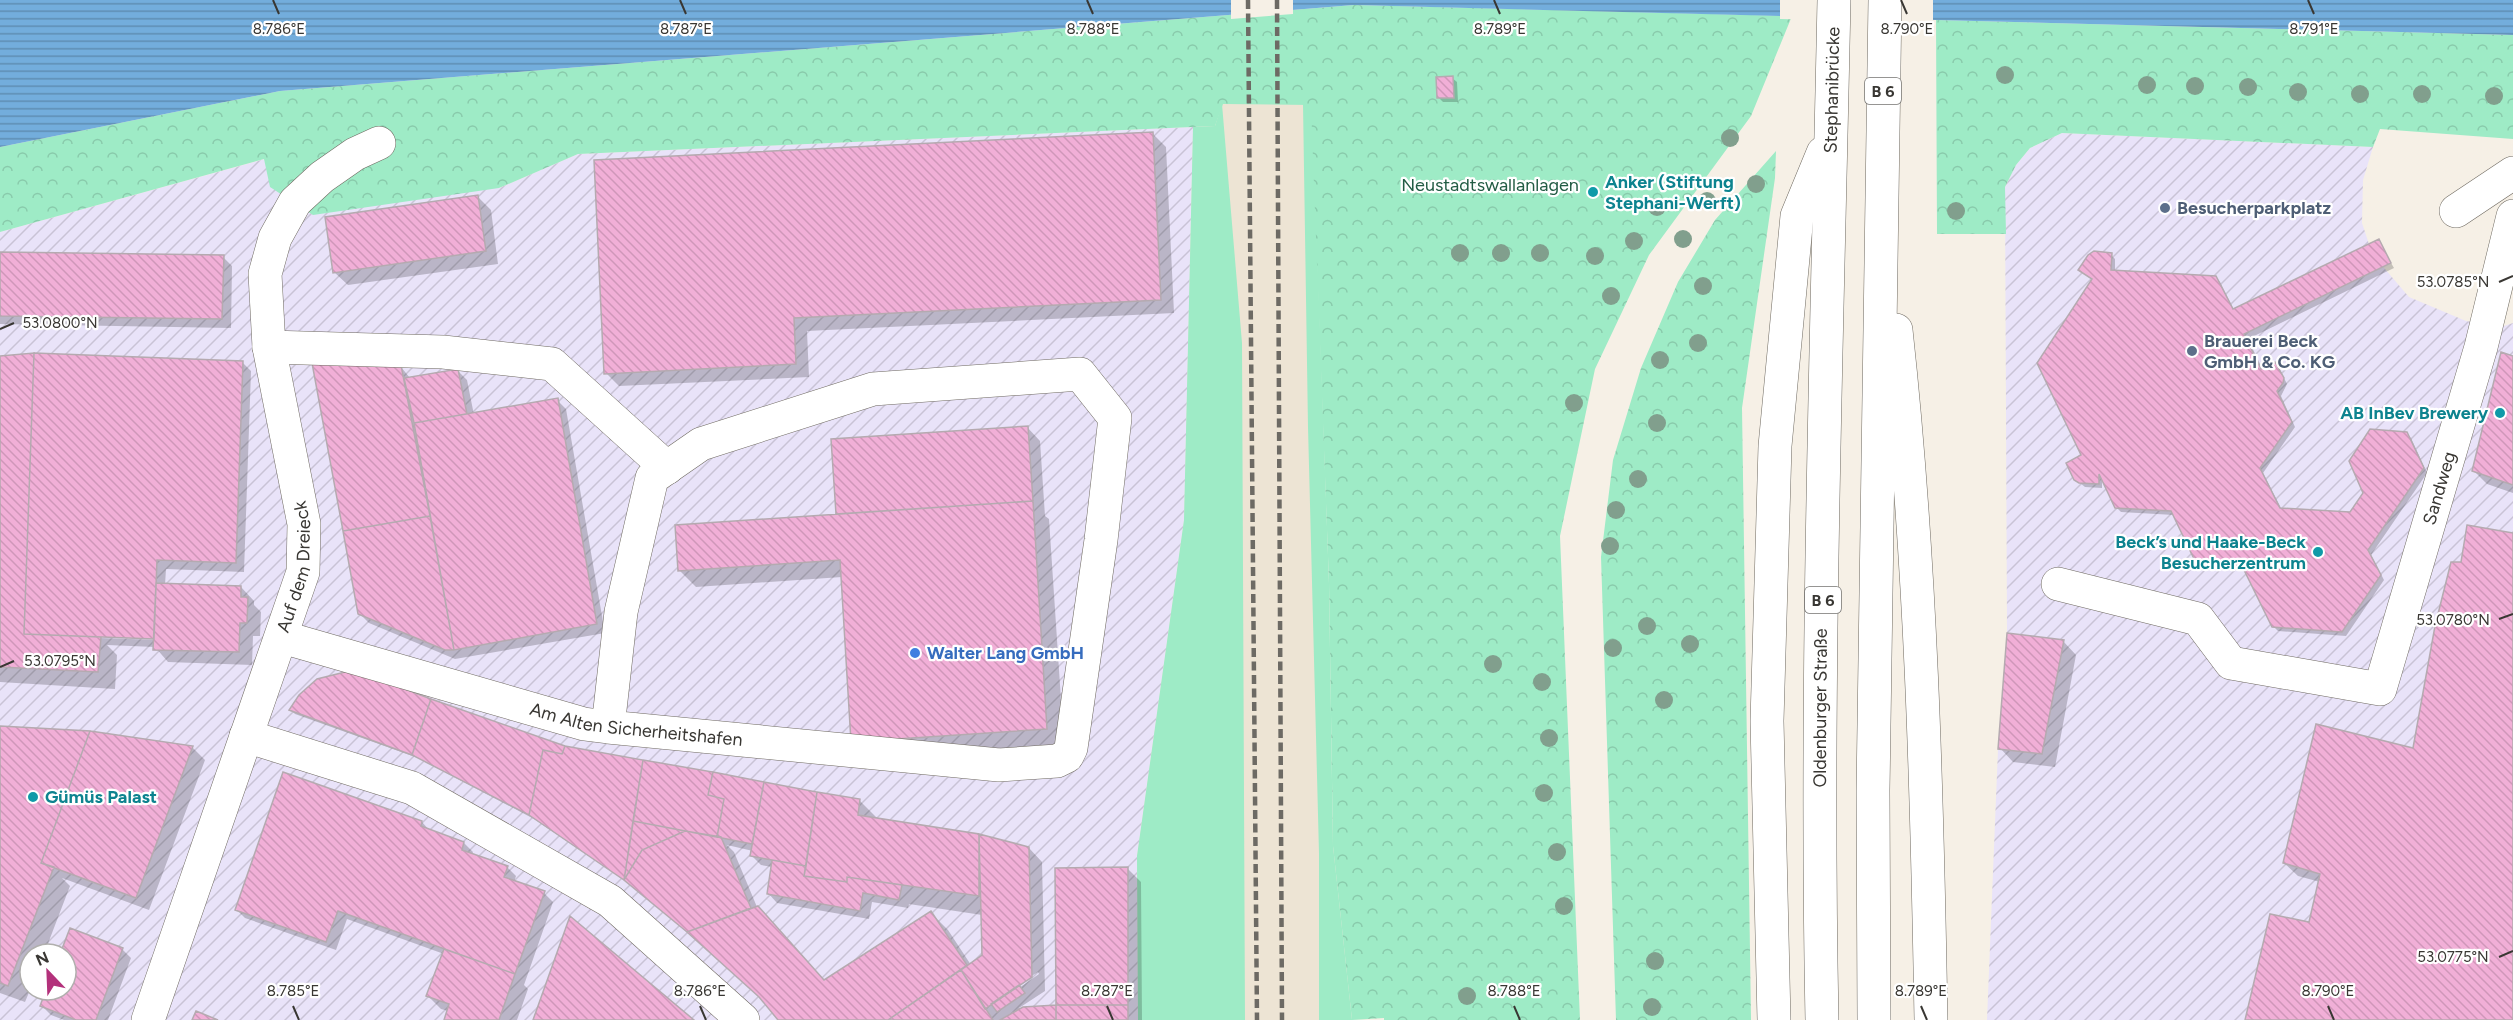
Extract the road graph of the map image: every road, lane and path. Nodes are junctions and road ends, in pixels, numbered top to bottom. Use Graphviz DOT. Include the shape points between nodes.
graph roads {
  1 [pos="1834,0"];
  2 [pos="1885,0"];
  3 [pos="379,143"];
  4 [pos="2513,173"];
  5 [pos="1822,180"];
  6 [pos="1881,182"];
  7 [pos="2456,211"];
  8 [pos="2513,216"];
  9 [pos="269,347"];
  10 [pos="667,468"];
  11 [pos="2058,584"];
  12 [pos="282,637"];
  13 [pos="608,727"];
  14 [pos="246,736"];
  15 [pos="148,1020"];
  16 [pos="743,1020"];
  17 [pos="1774,1020"];
  18 [pos="1822,1020"];
  19 [pos="1874,1020"];
  20 [pos="1931,1020"];
  1 -- 5 [label="main road, Stephanibrücke / B 6" via="1832,129"];
  2 -- 6 [label="main road, B 6"];
  3 -- 9 [label="main road, Auf dem Dreieck" via="355,154 295,202 275,238 265,274"];
  4 -- 7 [label="main road"];
  5 -- 17 [label="main road" via="1797,216 1775,446 1767,721"];
  5 -- 18 [label="main road, Oldenburger Straße / B 6"];
  6 -- 19 [label="main road, B 6"];
  6 -- 20 [label="main road" via="1910,455 1928,842"];
  8 -- 11 [label="main road, Sandweg" via="2481,347 2380,689 2231,663 2198,619"];
  9 -- 10 [label="main road" via="443,352 552,364"];
  9 -- 12 [label="main road, Auf dem Dreieck" via="304,524 303,572"];
  10 -- 13 [label="main road" via="652,478 621,612"];
  10 -- 13 [label="main road, Am Alten Sicherheitshafen" via="701,444 873,389 1080,374 1115,418 1071,748 1067,756 1057,761 999,765"];
  12 -- 13 [label="main road, Am Alten Sicherheitshafen" via="584,724"];
  12 -- 14 [label="main road, Auf dem Dreieck"];
  14 -- 15 [label="main road, Auf dem Dreieck"];
  14 -- 16 [label="main road" via="412,788 610,901"];
}
